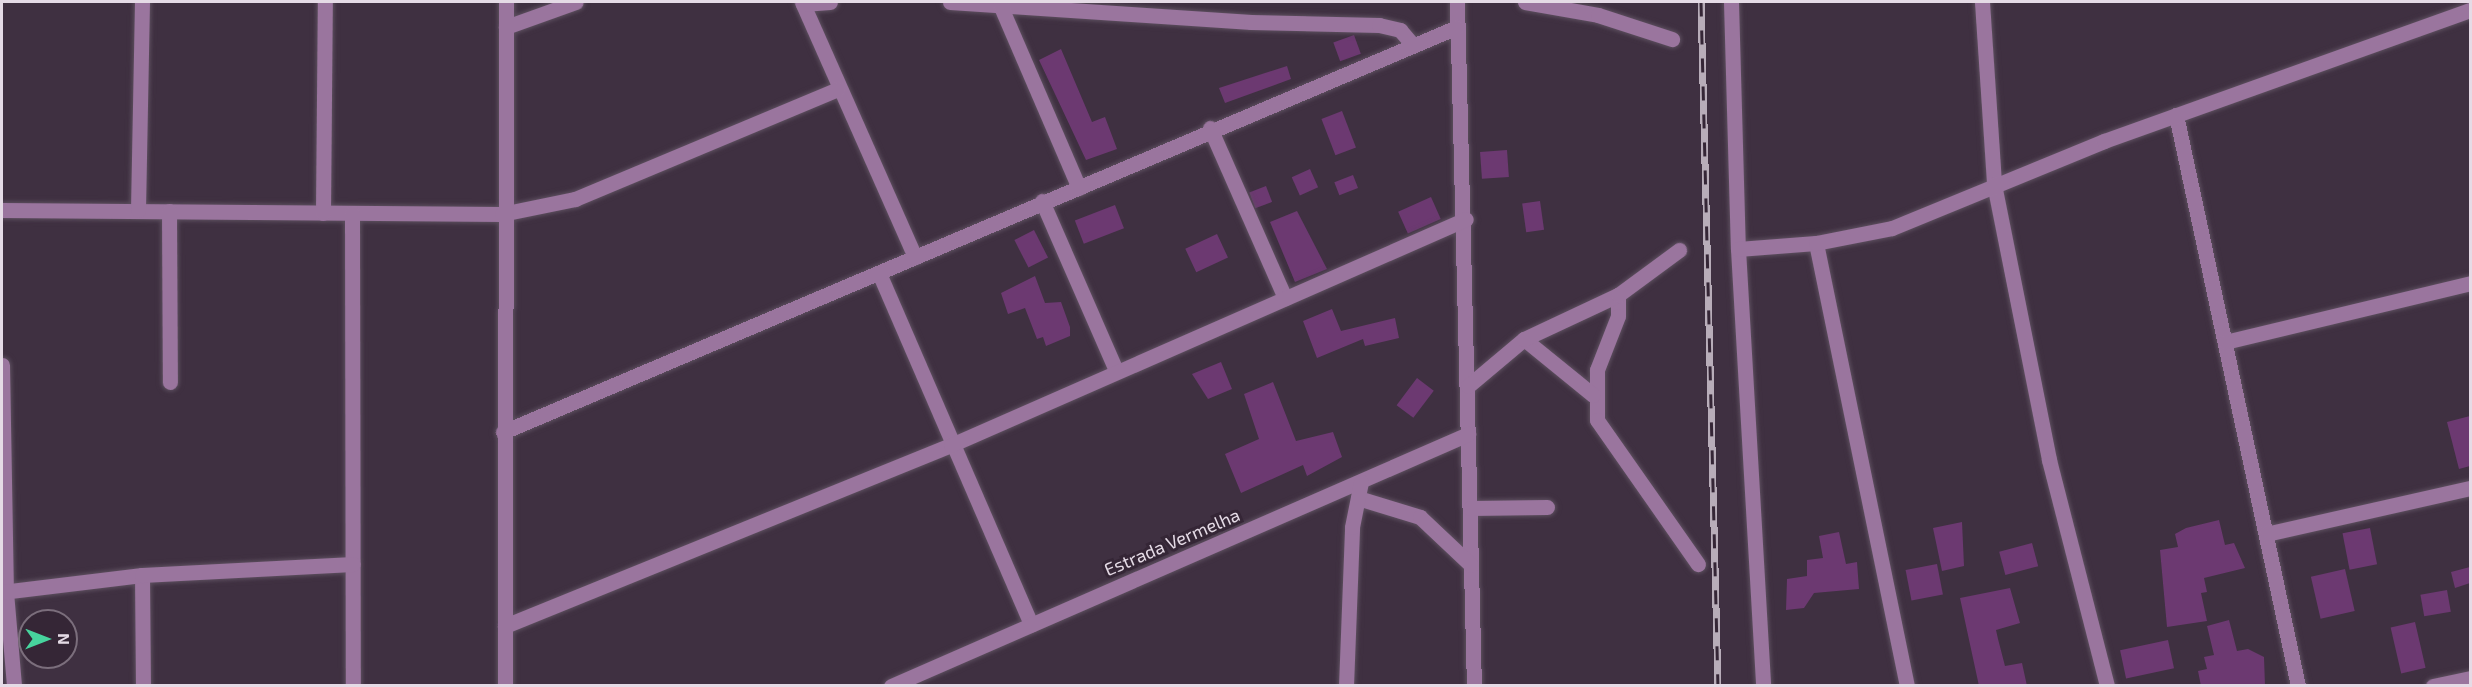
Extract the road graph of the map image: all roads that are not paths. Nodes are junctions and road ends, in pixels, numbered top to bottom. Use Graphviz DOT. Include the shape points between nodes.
graph roads {
  1 [pos="142,2"];
  2 [pos="326,2"];
  3 [pos="506,2"];
  4 [pos="576,2"];
  5 [pos="830,2"];
  6 [pos="950,2"];
  7 [pos="1457,2"];
  8 [pos="1525,2"];
  9 [pos="1731,2"];
  10 [pos="1982,2"];
  11 [pos="803,3"];
  12 [pos="1001,7"];
  13 [pos="2470,10"];
  14 [pos="506,27"];
  15 [pos="1457,27"];
  16 [pos="1672,39"];
  17 [pos="1413,45"];
  18 [pos="838,89"];
  19 [pos="2176,115"];
  20 [pos="1210,128"];
  21 [pos="1994,184"];
  22 [pos="1079,188"];
  23 [pos="1042,201"];
  24 [pos="2,210"];
  25 [pos="138,210"];
  26 [pos="169,211"];
  27 [pos="323,213"];
  28 [pos="352,213"];
  29 [pos="502,214"];
  30 [pos="1466,219"];
  31 [pos="1816,243"];
  32 [pos="1738,249"];
  33 [pos="1678,250"];
  34 [pos="915,257"];
  35 [pos="879,273"];
  36 [pos="2470,283"];
  37 [pos="1618,295"];
  38 [pos="1285,298"];
  39 [pos="1524,339"];
  40 [pos="2225,342"];
  41 [pos="2,365"];
  42 [pos="1116,370"];
  43 [pos="170,382"];
  44 [pos="1468,386"];
  45 [pos="1593,395"];
  46 [pos="503,432"];
  47 [pos="1468,435"];
  48 [pos="951,445"];
  49 [pos="1361,482"];
  50 [pos="2470,488"];
  51 [pos="1358,498"];
  52 [pos="1547,507"];
  53 [pos="1470,508"];
  54 [pos="2266,534"];
  55 [pos="353,564"];
  56 [pos="1698,564"];
  57 [pos="1472,565"];
  58 [pos="142,574"];
  59 [pos="4,592"];
  60 [pos="1030,625"];
  61 [pos="505,626"];
  62 [pos="2470,678"];
  63 [pos="14,686"];
  64 [pos="143,686"];
  65 [pos="354,686"];
  66 [pos="505,686"];
  67 [pos="891,686"];
  68 [pos="1346,686"];
  69 [pos="1474,686"];
  70 [pos="1763,686"];
  71 [pos="1907,686"];
  72 [pos="2107,686"];
  73 [pos="2298,686"];
  74 [pos="2433,686"];
  1 -- 25 [label="street"];
  2 -- 27 [label="street"];
  3 -- 14 [label="street"];
  4 -- 14 [label="street"];
  5 -- 11 [label="street"];
  6 -- 12 [label="street"];
  7 -- 15 [label="street"];
  8 -- 16 [label="street" via="1598,15"];
  9 -- 32 [label="street"];
  10 -- 21 [label="street"];
  11 -- 18 [label="street"];
  12 -- 17 [label="street" via="1379,25 1400,30"];
  12 -- 22 [label="street"];
  13 -- 19 [label="street"];
  14 -- 29 [label="street"];
  15 -- 17 [label="street"];
  15 -- 30 [label="street"];
  17 -- 20 [label="street"];
  18 -- 29 [label="street" via="575,200"];
  18 -- 34 [label="street"];
  19 -- 21 [label="street"];
  19 -- 40 [label="street"];
  20 -- 22 [label="street"];
  20 -- 38 [label="street"];
  21 -- 31 [label="street" via="1947,210"];
  21 -- 72 [label="street" via="2049,460"];
  22 -- 23 [label="street"];
  23 -- 34 [label="street"];
  23 -- 42 [label="street"];
  24 -- 25 [label="street"];
  25 -- 26 [label="street"];
  26 -- 27 [label="street"];
  26 -- 43 [label="street"];
  27 -- 28 [label="street"];
  28 -- 29 [label="street"];
  28 -- 55 [label="street"];
  29 -- 46 [label="street"];
  30 -- 38 [label="street"];
  30 -- 44 [label="street"];
  31 -- 32 [label="street"];
  31 -- 71 [label="street"];
  32 -- 70 [label="street"];
  33 -- 37 [label="street"];
  34 -- 35 [label="street"];
  35 -- 46 [label="street"];
  35 -- 48 [label="street"];
  36 -- 40 [label="street"];
  37 -- 39 [label="street"];
  37 -- 45 [label="street" via="1618,316"];
  38 -- 42 [label="street"];
  39 -- 44 [label="street"];
  39 -- 45 [label="street"];
  40 -- 54 [label="street"];
  41 -- 59 [label="street"];
  42 -- 48 [label="street"];
  44 -- 47 [label="street"];
  45 -- 56 [label="street" via="1597,420"];
  46 -- 61 [label="street"];
  47 -- 49 [label="street, Estrada Vermelha"];
  47 -- 53 [label="street"];
  48 -- 60 [label="street"];
  48 -- 61 [label="street"];
  49 -- 51 [label="street"];
  49 -- 60 [label="street, Estrada Vermelha"];
  50 -- 54 [label="street"];
  51 -- 57 [label="street" via="1419,517"];
  51 -- 68 [label="street"];
  52 -- 53 [label="street"];
  53 -- 57 [label="street"];
  54 -- 73 [label="street"];
  55 -- 58 [label="street"];
  55 -- 65 [label="street"];
  57 -- 69 [label="street"];
  58 -- 59 [label="street"];
  58 -- 64 [label="street"];
  59 -- 63 [label="street"];
  60 -- 67 [label="street, Estrada Vermelha"];
  61 -- 66 [label="street"];
  62 -- 74 [label="street"];
}
